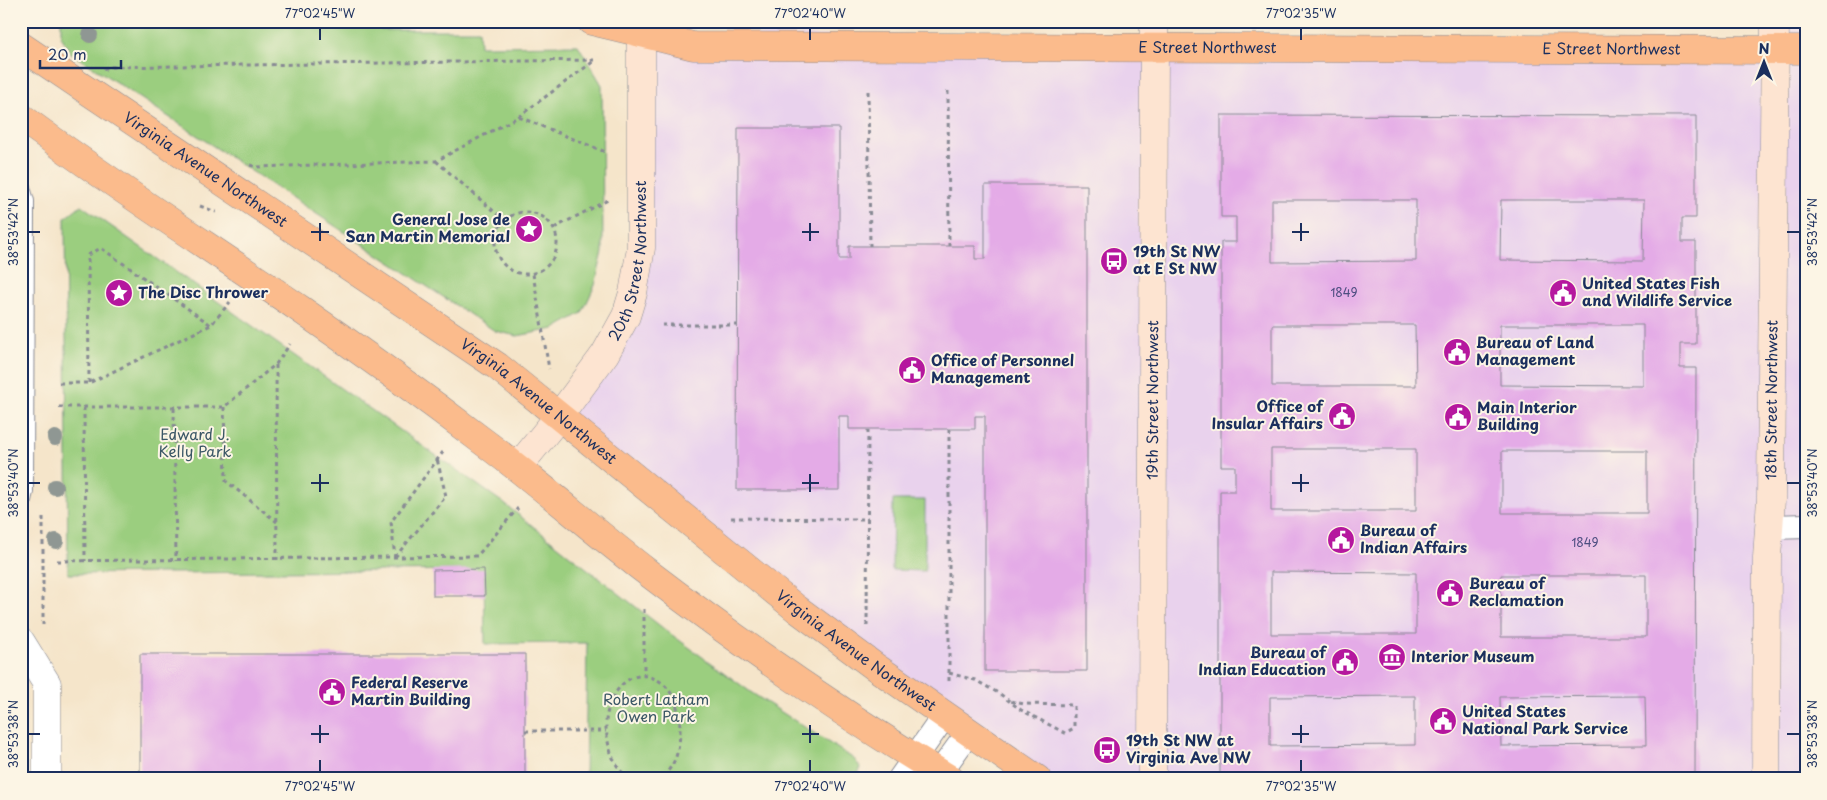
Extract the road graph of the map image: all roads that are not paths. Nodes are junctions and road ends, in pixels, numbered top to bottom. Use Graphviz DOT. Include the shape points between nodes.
graph roads {
  1 [pos="591,21"];
  2 [pos="1775,21"];
  3 [pos="641,27"];
  4 [pos="1154,34"];
  5 [pos="21,46"];
  6 [pos="1775,49"];
  7 [pos="1806,50"];
  8 [pos="21,118"];
  9 [pos="21,177"];
  10 [pos="560,415"];
  11 [pos="518,467"];
  12 [pos="21,518"];
  13 [pos="1806,526"];
  14 [pos="1770,527"];
  15 [pos="28,653"];
  16 [pos="947,702"];
  17 [pos="969,732"];
  18 [pos="908,769"];
  19 [pos="942,777"];
  20 [pos="46,779"];
  21 [pos="1037,779"];
  22 [pos="1152,779"];
  23 [pos="1766,779"];
  1 -- 3 [label="main road, E Street Northwest"];
  2 -- 6 [label="main road, 18th Street Northwest"];
  3 -- 4 [label="main road, E Street Northwest" via="693,46"];
  3 -- 10 [label="main road, 20th Street Northwest" via="641,248 638,273 626,316 616,336"];
  4 -- 6 [label="main road, E Street Northwest"];
  4 -- 22 [label="main road, 19th Street Northwest"];
  5 -- 10 [label="main road, Virginia Avenue Northwest" via="460,340"];
  6 -- 7 [label="main road, E Street Northwest"];
  6 -- 14 [label="main road, 18th Street Northwest"];
  8 -- 11 [label="main road" via="301,310"];
  9 -- 12 [label="lane" via="28,201 27,492"];
  10 -- 11 [label="main road, 20th Street Northwest"];
  10 -- 16 [label="main road, Virginia Avenue Northwest" via="790,604 874,666"];
  11 -- 18 [label="main road" via="685,601 875,734"];
  13 -- 14 [label="street"];
  14 -- 23 [label="main road, 18th Street Northwest" via="1767,558"];
  15 -- 20 [label="street" via="47,684"];
  16 -- 17 [label="main road, Virginia Avenue Northwest"];
  16 -- 18 [label="street"];
  17 -- 19 [label="street"];
  17 -- 21 [label="main road, Virginia Avenue Northwest"];
  18 -- 19 [label="main road"];
}
